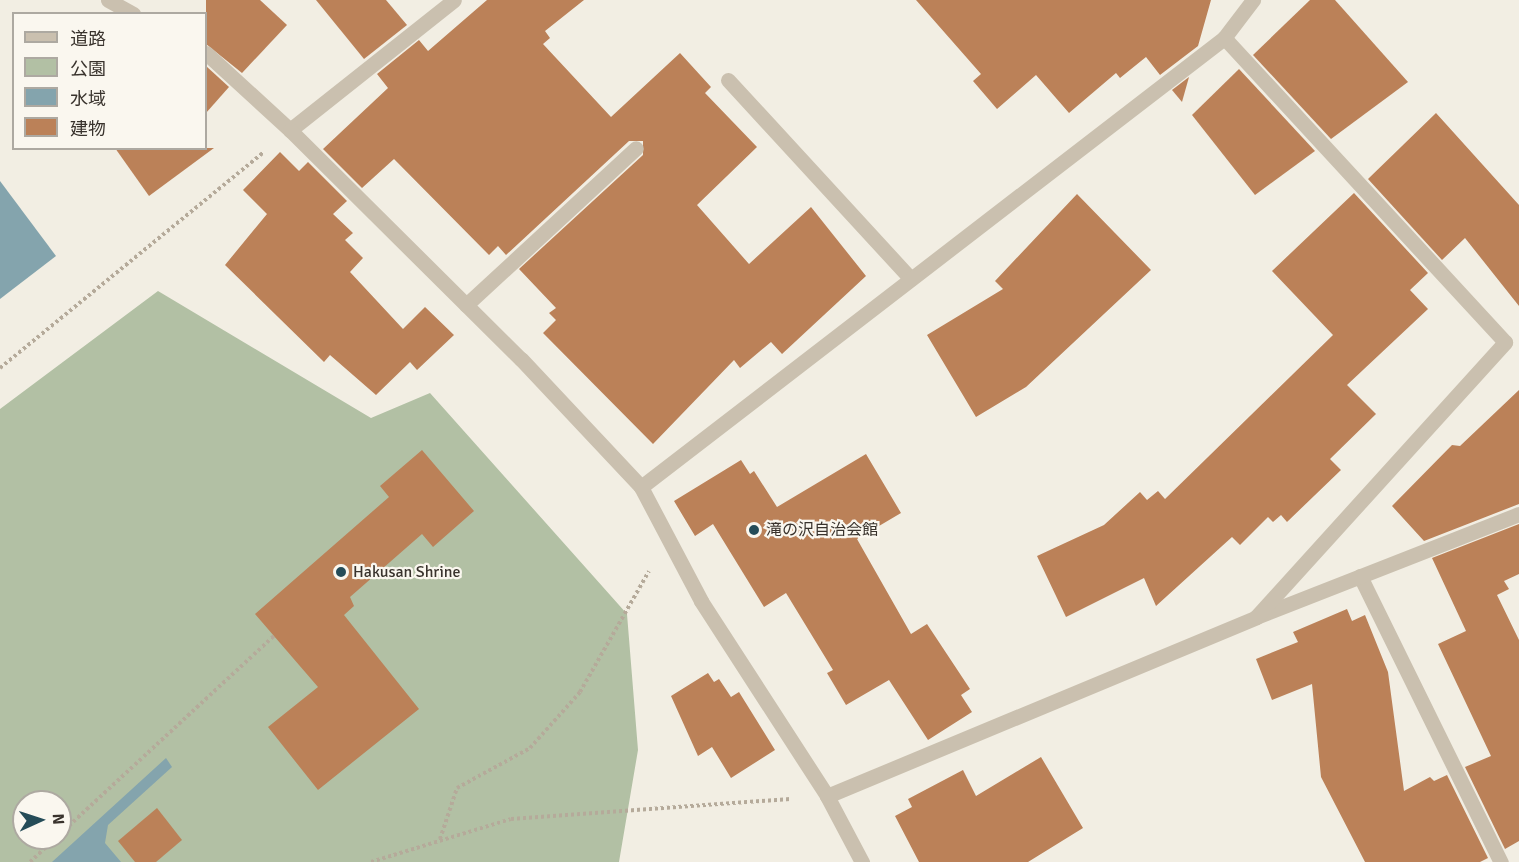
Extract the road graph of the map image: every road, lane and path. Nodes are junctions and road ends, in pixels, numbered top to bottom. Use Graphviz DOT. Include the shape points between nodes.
graph roads {
  1 [pos="454,0"];
  2 [pos="1253,0"];
  3 [pos="1224,38"];
  4 [pos="207,54"];
  5 [pos="728,80"];
  6 [pos="291,130"];
  7 [pos="636,148"];
  8 [pos="911,279"];
  9 [pos="466,305"];
  10 [pos="0,368"];
  11 [pos="641,487"];
  12 [pos="1519,514"];
  13 [pos="666,535"];
  14 [pos="1360,576"];
  15 [pos="1256,617"];
  16 [pos="274,636"];
  17 [pos="827,796"];
  18 [pos="72,823"];
  19 [pos="440,839"];
  20 [pos="43,850"];
  21 [pos="1501,861"];
  22 [pos="30,862"];
  23 [pos="371,862"];
  24 [pos="862,862"];
  1 -- 6 [label="street"];
  2 -- 3 [label="street"];
  3 -- 8 [label="street"];
  3 -- 15 [label="street" via="1504,342"];
  4 -- 6 [label="street"];
  5 -- 8 [label="street"];
  6 -- 9 [label="street"];
  6 -- 10 [label="path"];
  7 -- 9 [label="street"];
  8 -- 11 [label="street"];
  9 -- 11 [label="street"];
  11 -- 13 [label="street"];
  12 -- 14 [label="street"];
  13 -- 17 [label="street" via="701,601"];
  13 -- 19 [label="path" via="580,692 530,748 457,788"];
  14 -- 15 [label="street"];
  14 -- 21 [label="street"];
  15 -- 17 [label="street"];
  16 -- 18 [label="path"];
  17 -- 19 [label="path" via="511,819"];
  17 -- 24 [label="street"];
  19 -- 23 [label="path"];
  20 -- 22 [label="path"];
}
